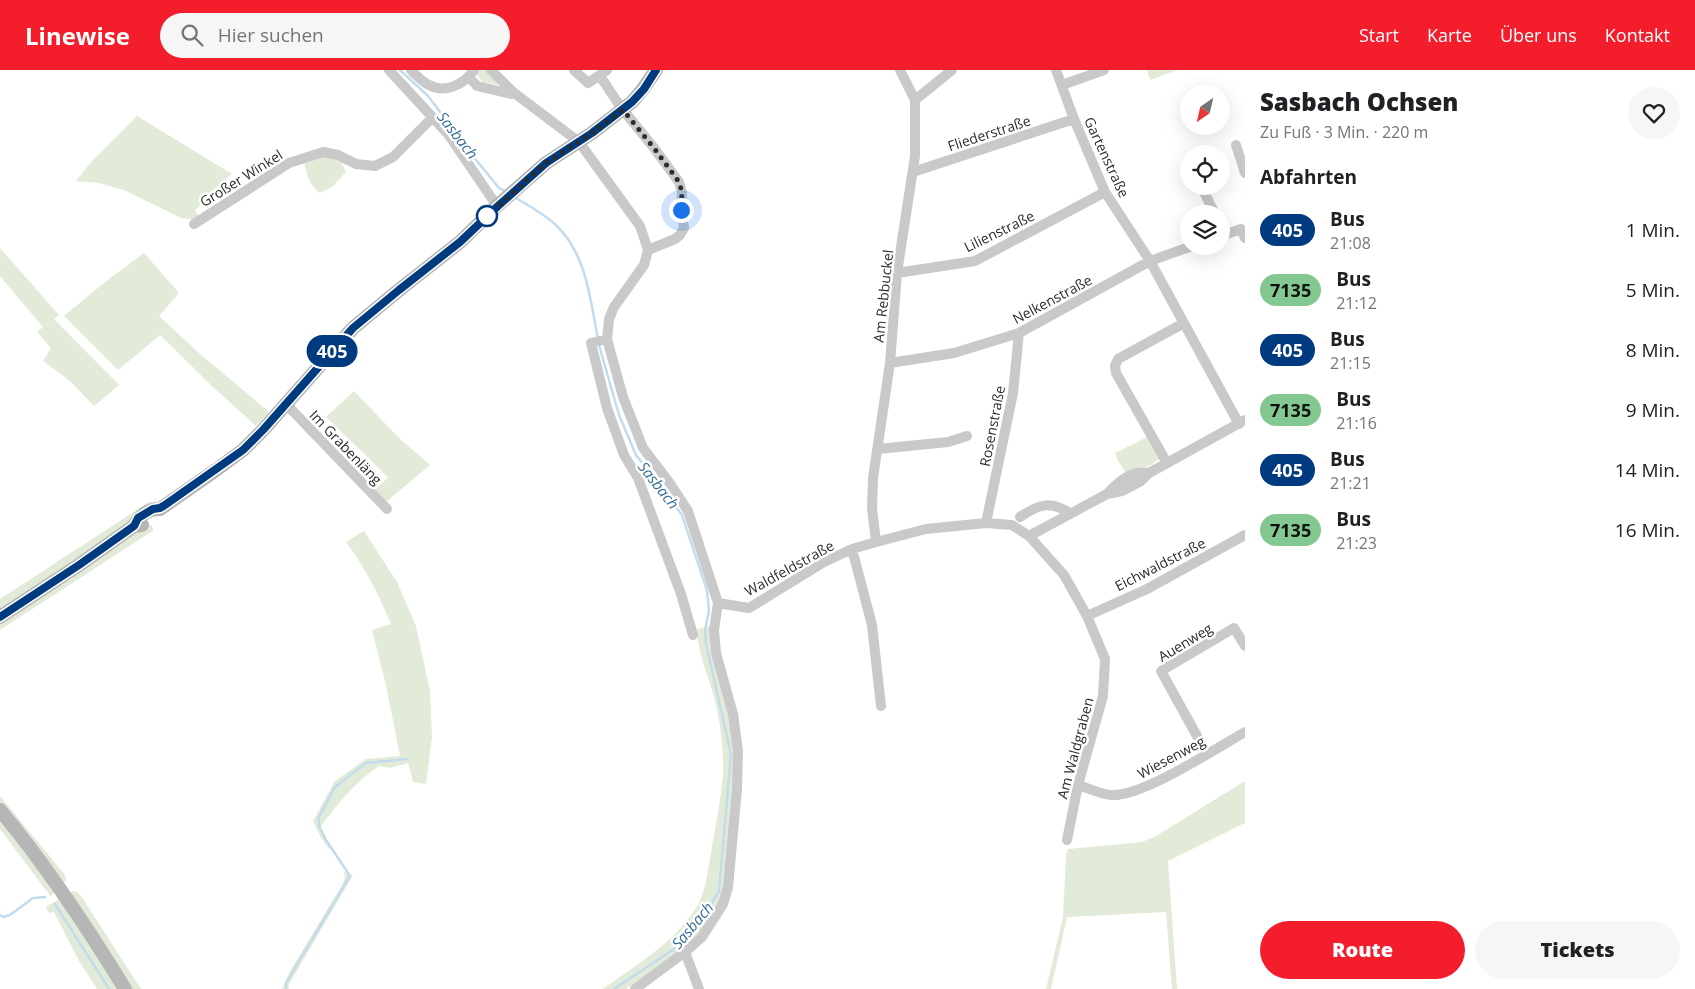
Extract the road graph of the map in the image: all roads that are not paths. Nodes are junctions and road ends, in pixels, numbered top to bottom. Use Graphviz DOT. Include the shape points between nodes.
graph roads {
  1 [pos="390,70"];
  2 [pos="411,70"];
  3 [pos="492,70"];
  4 [pos="574,70"];
  5 [pos="656,70"];
  6 [pos="900,70"];
  7 [pos="952,70"];
  8 [pos="1056,70"];
  9 [pos="1104,70"];
  10 [pos="471,73"];
  11 [pos="603,73"];
  12 [pos="1062,85"];
  13 [pos="513,92"];
  14 [pos="915,100"];
  15 [pos="623,110"];
  16 [pos="432,118"];
  17 [pos="1074,119"];
  18 [pos="579,142"];
  19 [pos="1236,145"];
  20 [pos="1243,161"];
  21 [pos="913,172"];
  22 [pos="1245,173"];
  23 [pos="1105,192"];
  24 [pos="500,203"];
  25 [pos="194,224"];
  26 [pos="1244,230"];
  27 [pos="1230,231"];
  28 [pos="648,250"];
  29 [pos="1180,250"];
  30 [pos="1150,261"];
  31 [pos="897,273"];
  32 [pos="1184,323"];
  33 [pos="1019,334"];
  34 [pos="601,340"];
  35 [pos="890,363"];
  36 [pos="286,404"];
  37 [pos="1242,422"];
  38 [pos="967,436"];
  39 [pos="878,449"];
  40 [pos="1167,463"];
  41 [pos="387,509"];
  42 [pos="1071,514"];
  43 [pos="1020,517"];
  44 [pos="986,523"];
  45 [pos="1245,535"];
  46 [pos="1029,536"];
  47 [pos="876,542"];
  48 [pos="852,549"];
  49 [pos="718,603"];
  50 [pos="1087,616"];
  51 [pos="0,617"];
  52 [pos="693,635"];
  53 [pos="1245,646"];
  54 [pos="881,706"];
  55 [pos="1245,732"];
  56 [pos="1207,754"];
  57 [pos="1078,785"];
  58 [pos="0,810"];
  59 [pos="1067,840"];
  60 [pos="685,952"];
  61 [pos="125,989"];
  62 [pos="635,989"];
  63 [pos="699,989"];
  1 -- 16 [label="street"];
  2 -- 10 [label="street" via="428,85 437,88 463,82"];
  3 -- 13 [label="street"];
  4 -- 11 [label="street" via="588,84"];
  5 -- 15 [label="street" via="644,89"];
  6 -- 14 [label="street"];
  7 -- 14 [label="street"];
  8 -- 12 [label="street, Gartenstraße"];
  9 -- 12 [label="street"];
  10 -- 13 [label="street" via="477,86"];
  11 -- 15 [label="street"];
  12 -- 17 [label="street, Gartenstraße"];
  13 -- 18 [label="street"];
  14 -- 21 [label="street, Am Rebbuckel" via="916,156"];
  15 -- 18 [label="street"];
  15 -- 28 [label="street" via="679,182 682,192 684,228 680,235"];
  16 -- 24 [label="street"];
  16 -- 25 [label="street, Großer Winkel" via="393,157 375,166 356,164 323,152 289,163"];
  17 -- 21 [label="street, Fliederstraße"];
  17 -- 23 [label="street, Gartenstraße"];
  18 -- 24 [label="street" via="546,163"];
  18 -- 28 [label="street" via="640,226"];
  19 -- 20 [label="street"];
  20 -- 22 [label="street"];
  21 -- 31 [label="street, Am Rebbuckel"];
  23 -- 30 [label="street, Gartenstraße"];
  23 -- 31 [label="street, Lilienstraße" via="975,261"];
  24 -- 36 [label="street" via="460,242 353,328"];
  26 -- 27 [label="street"];
  28 -- 34 [label="street" via="644,264 614,307"];
  29 -- 30 [label="street, Nelkenstraße"];
  30 -- 32 [label="street, Gartenstraße"];
  30 -- 33 [label="street, Nelkenstraße"];
  31 -- 35 [label="street, Am Rebbuckel"];
  32 -- 37 [label="street, Gartenstraße"];
  32 -- 40 [label="street" via="1118,359 1115,366"];
  33 -- 35 [label="street, Nelkenstraße" via="954,353"];
  33 -- 44 [label="street, Rosenstraße" via="1013,393"];
  34 -- 49 [label="street" via="643,448 688,511"];
  34 -- 52 [label="street" via="590,343 607,408 624,455 638,478"];
  35 -- 39 [label="street, Am Rebbuckel"];
  36 -- 41 [label="street, Im Grabenläng"];
  36 -- 51 [label="street" via="243,450 162,507 152,520 134,526"];
  37 -- 40 [label="street"];
  38 -- 39 [label="street" via="948,442"];
  39 -- 47 [label="street, Am Rebbuckel" via="872,508"];
  40 -- 42 [label="street" via="1142,481 1107,494"];
  42 -- 43 [label="street" via="1059,506 1047,504"];
  42 -- 46 [label="street"];
  44 -- 46 [label="street, Waldfeldstraße" via="1012,525"];
  44 -- 47 [label="street, Waldfeldstraße" via="926,529"];
  45 -- 50 [label="street, Eichwaldstraße" via="1147,589"];
  46 -- 50 [label="street, Am Waldgraben" via="1064,574"];
  47 -- 48 [label="street, Waldfeldstraße"];
  48 -- 49 [label="street, Waldfeldstraße" via="824,562 749,608"];
  48 -- 54 [label="street" via="872,625"];
  49 -- 60 [label="street" via="714,630 716,652 733,714 738,751 731,858 723,904 702,937"];
  50 -- 57 [label="street, Am Waldgraben" via="1105,659 1103,696"];
  53 -- 56 [label="street, Auenweg" via="1234,628 1161,671"];
  55 -- 56 [label="street, Wiesenweg"];
  56 -- 57 [label="street, Wiesenweg" via="1135,792 1111,795"];
  57 -- 59 [label="street, Am Waldgraben"];
  58 -- 61 [label="street" via="62,892"];
  60 -- 62 [label="street"];
  60 -- 63 [label="street"];
}
